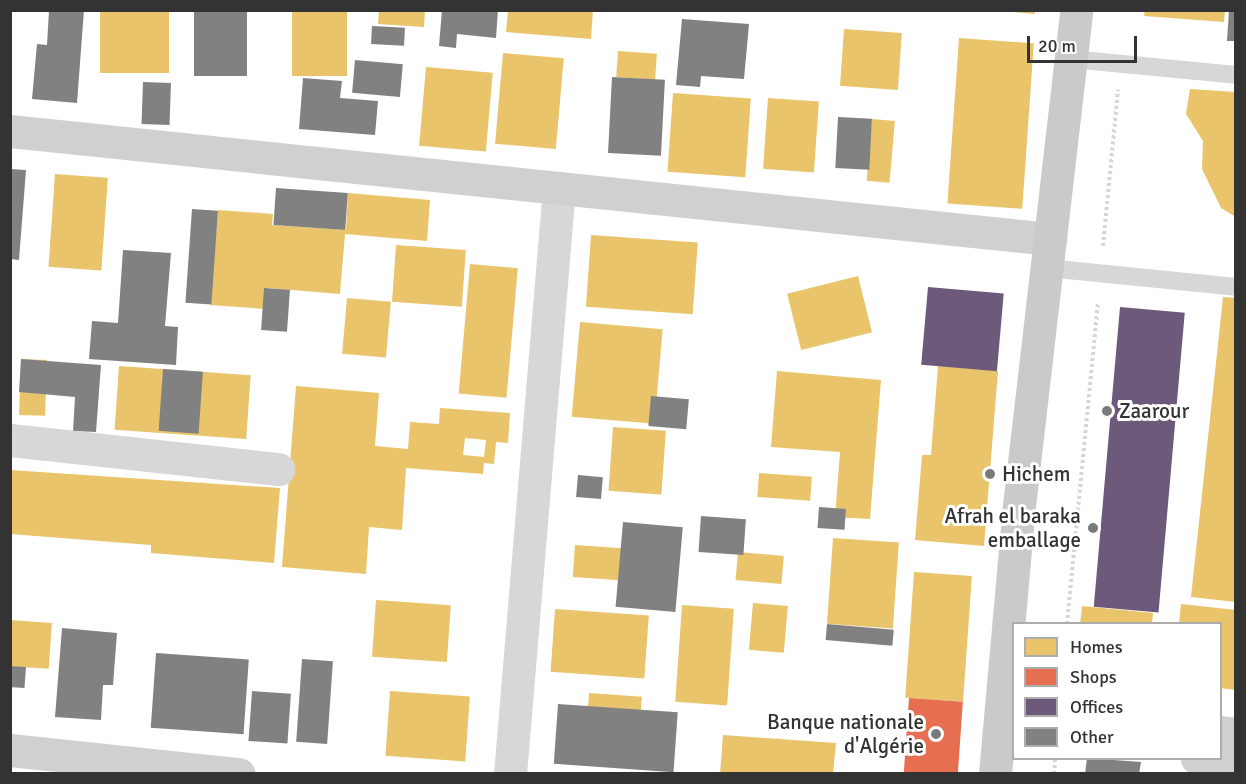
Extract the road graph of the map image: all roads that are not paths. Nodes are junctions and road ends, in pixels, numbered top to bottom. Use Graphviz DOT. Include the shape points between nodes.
graph roads {
  1 [pos="1076,10"];
  2 [pos="1071,59"];
  3 [pos="1236,75"];
  4 [pos="10,131"];
  5 [pos="560,188"];
  6 [pos="1048,254"];
  7 [pos="1236,287"];
  8 [pos="10,440"];
  9 [pos="278,469"];
  10 [pos="1017,622"];
  11 [pos="1012,675"];
  12 [pos="1008,722"];
  13 [pos="10,750"];
  14 [pos="1207,760"];
  15 [pos="1236,763"];
  16 [pos="239,774"];
  17 [pos="510,774"];
  18 [pos="995,774"];
  1 -- 2 [label="main road"];
  2 -- 3 [label="lane"];
  2 -- 6 [label="main road"];
  4 -- 5 [label="main road"];
  5 -- 6 [label="main road"];
  5 -- 17 [label="street"];
  6 -- 7 [label="lane" via="1101,274"];
  6 -- 10 [label="main road"];
  8 -- 9 [label="street"];
  11 -- 12 [label="main road"];
  12 -- 18 [label="main road"];
  13 -- 16 [label="main road"];
  14 -- 15 [label="main road"];
}
